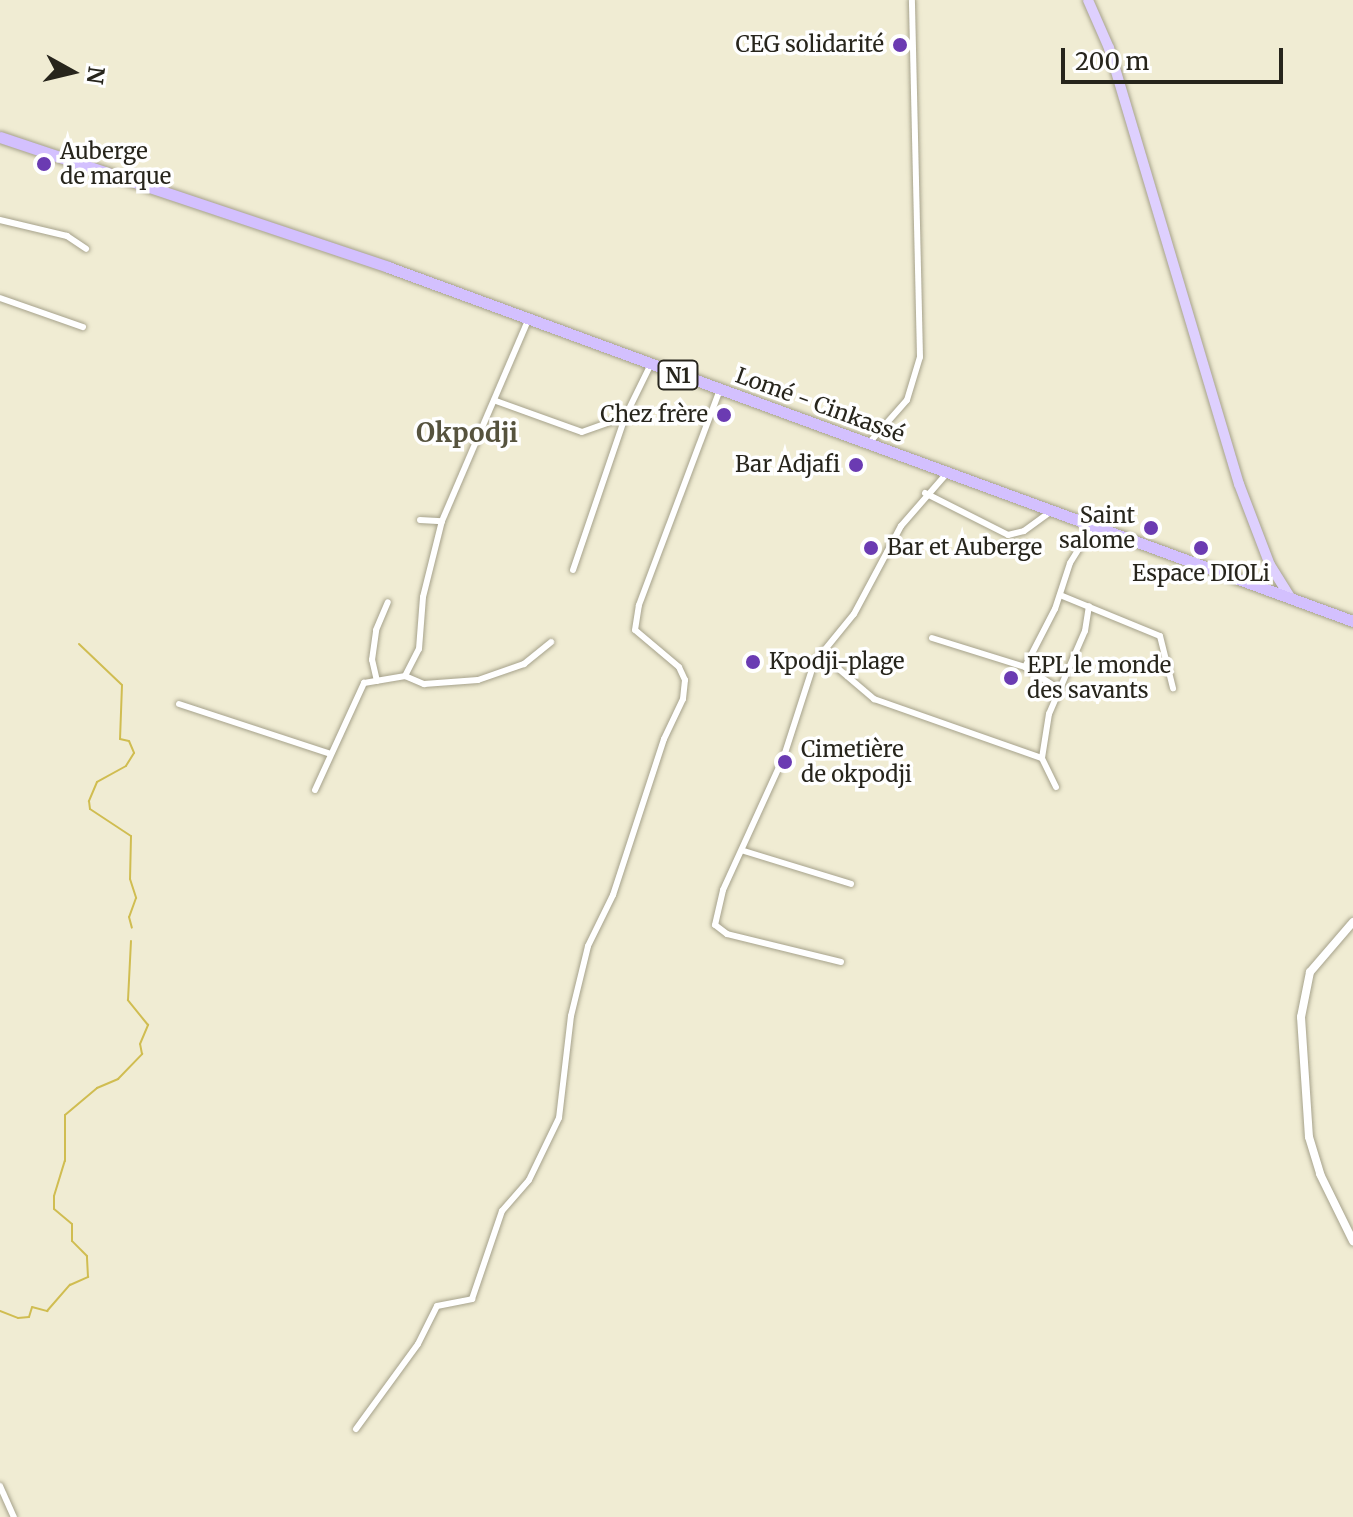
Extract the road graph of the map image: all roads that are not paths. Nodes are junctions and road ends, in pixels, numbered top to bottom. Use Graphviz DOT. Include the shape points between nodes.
graph roads {
  1 [pos="912,0"];
  2 [pos="1088,0"];
  3 [pos="0,137"];
  4 [pos="0,220"];
  5 [pos="86,249"];
  6 [pos="0,298"];
  7 [pos="529,318"];
  8 [pos="83,327"];
  9 [pos="651,364"];
  10 [pos="720,390"];
  11 [pos="496,401"];
  12 [pos="625,417"];
  13 [pos="869,445"];
  14 [pos="947,473"];
  15 [pos="925,493"];
  16 [pos="1052,511"];
  17 [pos="420,520"];
  18 [pos="442,521"];
  19 [pos="1093,526"];
  20 [pos="573,570"];
  21 [pos="1060,595"];
  22 [pos="1291,599"];
  23 [pos="388,602"];
  24 [pos="1089,606"];
  25 [pos="1353,621"];
  26 [pos="932,638"];
  27 [pos="551,642"];
  28 [pos="821,654"];
  29 [pos="1025,667"];
  30 [pos="405,676"];
  31 [pos="377,681"];
  32 [pos="1173,688"];
  33 [pos="1059,689"];
  34 [pos="179,704"];
  35 [pos="328,753"];
  36 [pos="1042,758"];
  37 [pos="1056,787"];
  38 [pos="315,790"];
  39 [pos="744,851"];
  40 [pos="851,884"];
  41 [pos="1353,922"];
  42 [pos="841,962"];
  43 [pos="1353,1241"];
  44 [pos="356,1429"];
  45 [pos="0,1486"];
  46 [pos="14,1517"];
  1 -- 13 [label="street" via="920,357 907,400"];
  2 -- 22 [label="main road" via="1109,48 1239,484 1270,565"];
  3 -- 7 [label="highway, Lomé - Cinkassé / N1" via="165,189"];
  4 -- 5 [label="street" via="67,236"];
  6 -- 8 [label="street"];
  7 -- 9 [label="highway, Lomé - Cinkassé / N1"];
  7 -- 11 [label="street"];
  9 -- 10 [label="highway, Lomé - Cinkassé / N1"];
  9 -- 12 [label="street"];
  10 -- 13 [label="highway, Lomé - Cinkassé / N1"];
  10 -- 44 [label="street" via="637,614 635,630 679,667 685,680 683,699 664,739 613,895 588,946 571,1016 559,1118 529,1180 502,1211 472,1299 437,1306 418,1344"];
  11 -- 12 [label="street" via="582,432"];
  11 -- 18 [label="street"];
  12 -- 20 [label="street"];
  13 -- 14 [label="highway, Lomé - Cinkassé / N1"];
  14 -- 15 [label="street"];
  14 -- 16 [label="highway, Lomé - Cinkassé / N1"];
  15 -- 16 [label="street" via="1008,535 1024,531"];
  15 -- 28 [label="street" via="888,547 854,614"];
  16 -- 19 [label="highway, Lomé - Cinkassé / N1"];
  17 -- 18 [label="street"];
  18 -- 30 [label="street" via="423,597 419,649"];
  19 -- 21 [label="street" via="1070,563"];
  19 -- 22 [label="highway, Lomé - Cinkassé / N1"];
  21 -- 24 [label="street"];
  21 -- 29 [label="street"];
  22 -- 25 [label="highway, Lomé - Cinkassé / N1"];
  23 -- 31 [label="street" via="376,630 372,660"];
  24 -- 32 [label="street" via="1160,636"];
  24 -- 33 [label="street" via="1085,631"];
  26 -- 29 [label="street"];
  27 -- 30 [label="street" via="524,664 478,680 424,684"];
  28 -- 36 [label="street" via="874,699"];
  28 -- 39 [label="street"];
  29 -- 33 [label="street"];
  30 -- 31 [label="street"];
  31 -- 35 [label="street" via="364,683"];
  33 -- 36 [label="street"];
  34 -- 35 [label="street"];
  35 -- 38 [label="street"];
  36 -- 37 [label="street"];
  39 -- 40 [label="street"];
  39 -- 42 [label="street" via="723,890 715,925 727,934"];
  41 -- 43 [label="street" via="1315,963 1305,983 1301,1017 1309,1137 1320,1174"];
  45 -- 46 [label="street"];
}
